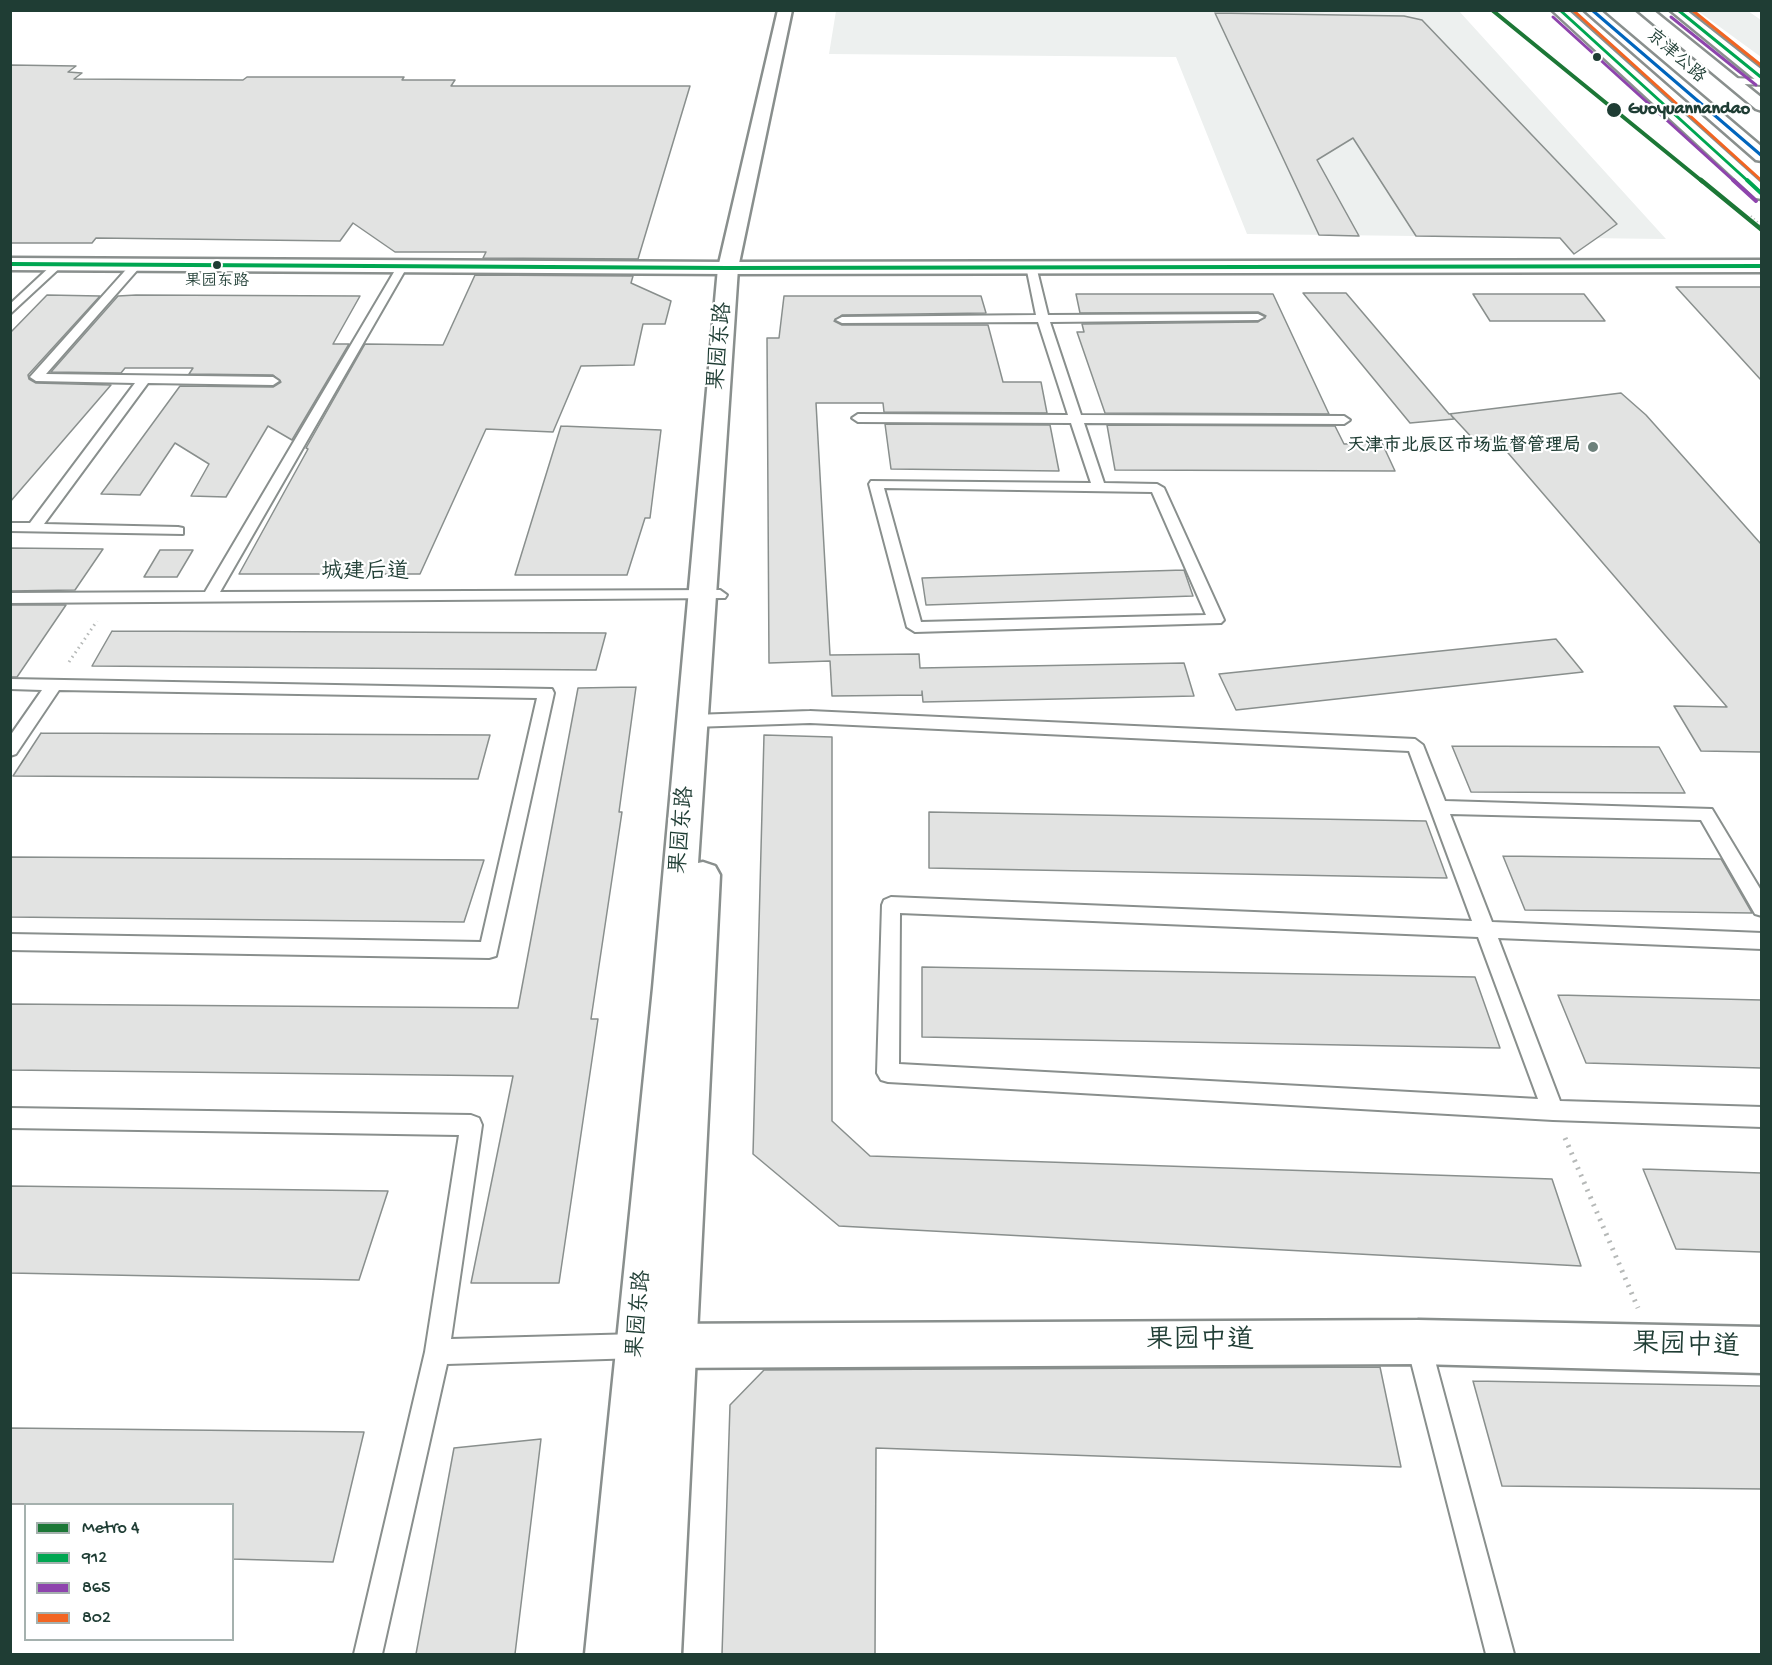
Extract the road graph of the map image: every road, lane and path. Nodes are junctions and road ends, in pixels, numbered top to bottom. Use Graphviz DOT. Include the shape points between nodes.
graph roads {
  1 [pos="785,10"];
  2 [pos="793,10"];
  3 [pos="1559,10"];
  4 [pos="1591,10"];
  5 [pos="1644,10"];
  6 [pos="1677,10"];
  7 [pos="1761,80"];
  8 [pos="1730,81"];
  9 [pos="1761,106"];
  10 [pos="1761,156"];
  11 [pos="1761,194"];
  12 [pos="10,264"];
  13 [pos="1761,266"];
  14 [pos="55,267"];
  15 [pos="133,268"];
  16 [pos="401,269"];
  17 [pos="734,269"];
  18 [pos="1032,269"];
  19 [pos="10,270"];
  20 [pos="1761,271"];
  21 [pos="10,311"];
  22 [pos="1258,317"];
  23 [pos="1043,319"];
  24 [pos="843,320"];
  25 [pos="144,379"];
  26 [pos="273,381"];
  27 [pos="858,418"];
  28 [pos="1078,419"];
  29 [pos="1344,420"];
  30 [pos="1099,488"];
  31 [pos="10,527"];
  32 [pos="34,528"];
  33 [pos="178,531"];
  34 [pos="710,595"];
  35 [pos="210,597"];
  36 [pos="10,598"];
  37 [pos="112,598"];
  38 [pos="10,684"];
  39 [pos="54,685"];
  40 [pos="703,721"];
  41 [pos="10,750"];
  42 [pos="1437,807"];
  43 [pos="1761,909"];
  44 [pos="1484,930"];
  45 [pos="10,942"];
  46 [pos="1761,942"];
  47 [pos="1553,1110"];
  48 [pos="1761,1117"];
  49 [pos="10,1118"];
  50 [pos="1418,1342"];
  51 [pos="657,1346"];
  52 [pos="1654,1347"];
  53 [pos="1761,1350"];
  54 [pos="437,1352"];
  55 [pos="368,1654"];
  56 [pos="611,1654"];
  57 [pos="655,1654"];
  58 [pos="1500,1654"];
  1 -- 17 [label="main road, 果园东路"];
  2 -- 17 [label="main road, 果园东路"];
  3 -- 11 [label="main road"];
  4 -- 10 [label="main road, 京津公路"];
  5 -- 8 [label="main road, 京津公路"];
  6 -- 7 [label="main road"];
  7 -- 8 [label="lane"];
  8 -- 9 [label="main road, 京津公路"];
  12 -- 14 [label="main road"];
  13 -- 18 [label="main road"];
  14 -- 15 [label="main road"];
  14 -- 19 [label="main road"];
  14 -- 21 [label="lane"];
  15 -- 16 [label="main road"];
  15 -- 25 [label="lane" via="36,377"];
  16 -- 17 [label="main road"];
  16 -- 35 [label="lane"];
  17 -- 18 [label="main road"];
  17 -- 34 [label="main road, 果园东路"];
  18 -- 20 [label="main road"];
  18 -- 23 [label="lane"];
  22 -- 23 [label="lane"];
  23 -- 24 [label="lane"];
  23 -- 28 [label="lane"];
  25 -- 26 [label="lane"];
  25 -- 32 [label="lane"];
  27 -- 28 [label="lane"];
  28 -- 29 [label="lane"];
  28 -- 30 [label="lane"];
  30 -- 30 [label="lane" via="876,484 915,627 1216,620 1157,488"];
  31 -- 32 [label="lane"];
  32 -- 33 [label="lane"];
  34 -- 35 [label="lane, 城建后道"];
  34 -- 40 [label="main road, 果园东路"];
  35 -- 37 [label="lane, 城建后道"];
  36 -- 37 [label="lane, 城建后道"];
  37 -- 39 [label="path"];
  38 -- 39 [label="lane"];
  39 -- 41 [label="lane"];
  39 -- 45 [label="lane" via="546,693 489,950"];
  40 -- 42 [label="lane" via="810,717 1415,746"];
  40 -- 51 [label="main road, 果园东路"];
  42 -- 43 [label="lane" via="1706,814"];
  42 -- 44 [label="lane"];
  44 -- 46 [label="lane"];
  44 -- 47 [label="lane"];
  44 -- 47 [label="lane" via="891,905 888,1073"];
  47 -- 48 [label="lane"];
  47 -- 52 [label="path"];
  49 -- 54 [label="lane" via="471,1125"];
  50 -- 51 [label="main road, 果园中道"];
  50 -- 52 [label="main road, 果园中道"];
  50 -- 58 [label="lane"];
  51 -- 54 [label="lane"];
  51 -- 56 [label="main road, 果园东路"];
  51 -- 57 [label="main road, 果园东路"];
  52 -- 53 [label="main road, 果园中道"];
  54 -- 55 [label="lane"];
}
